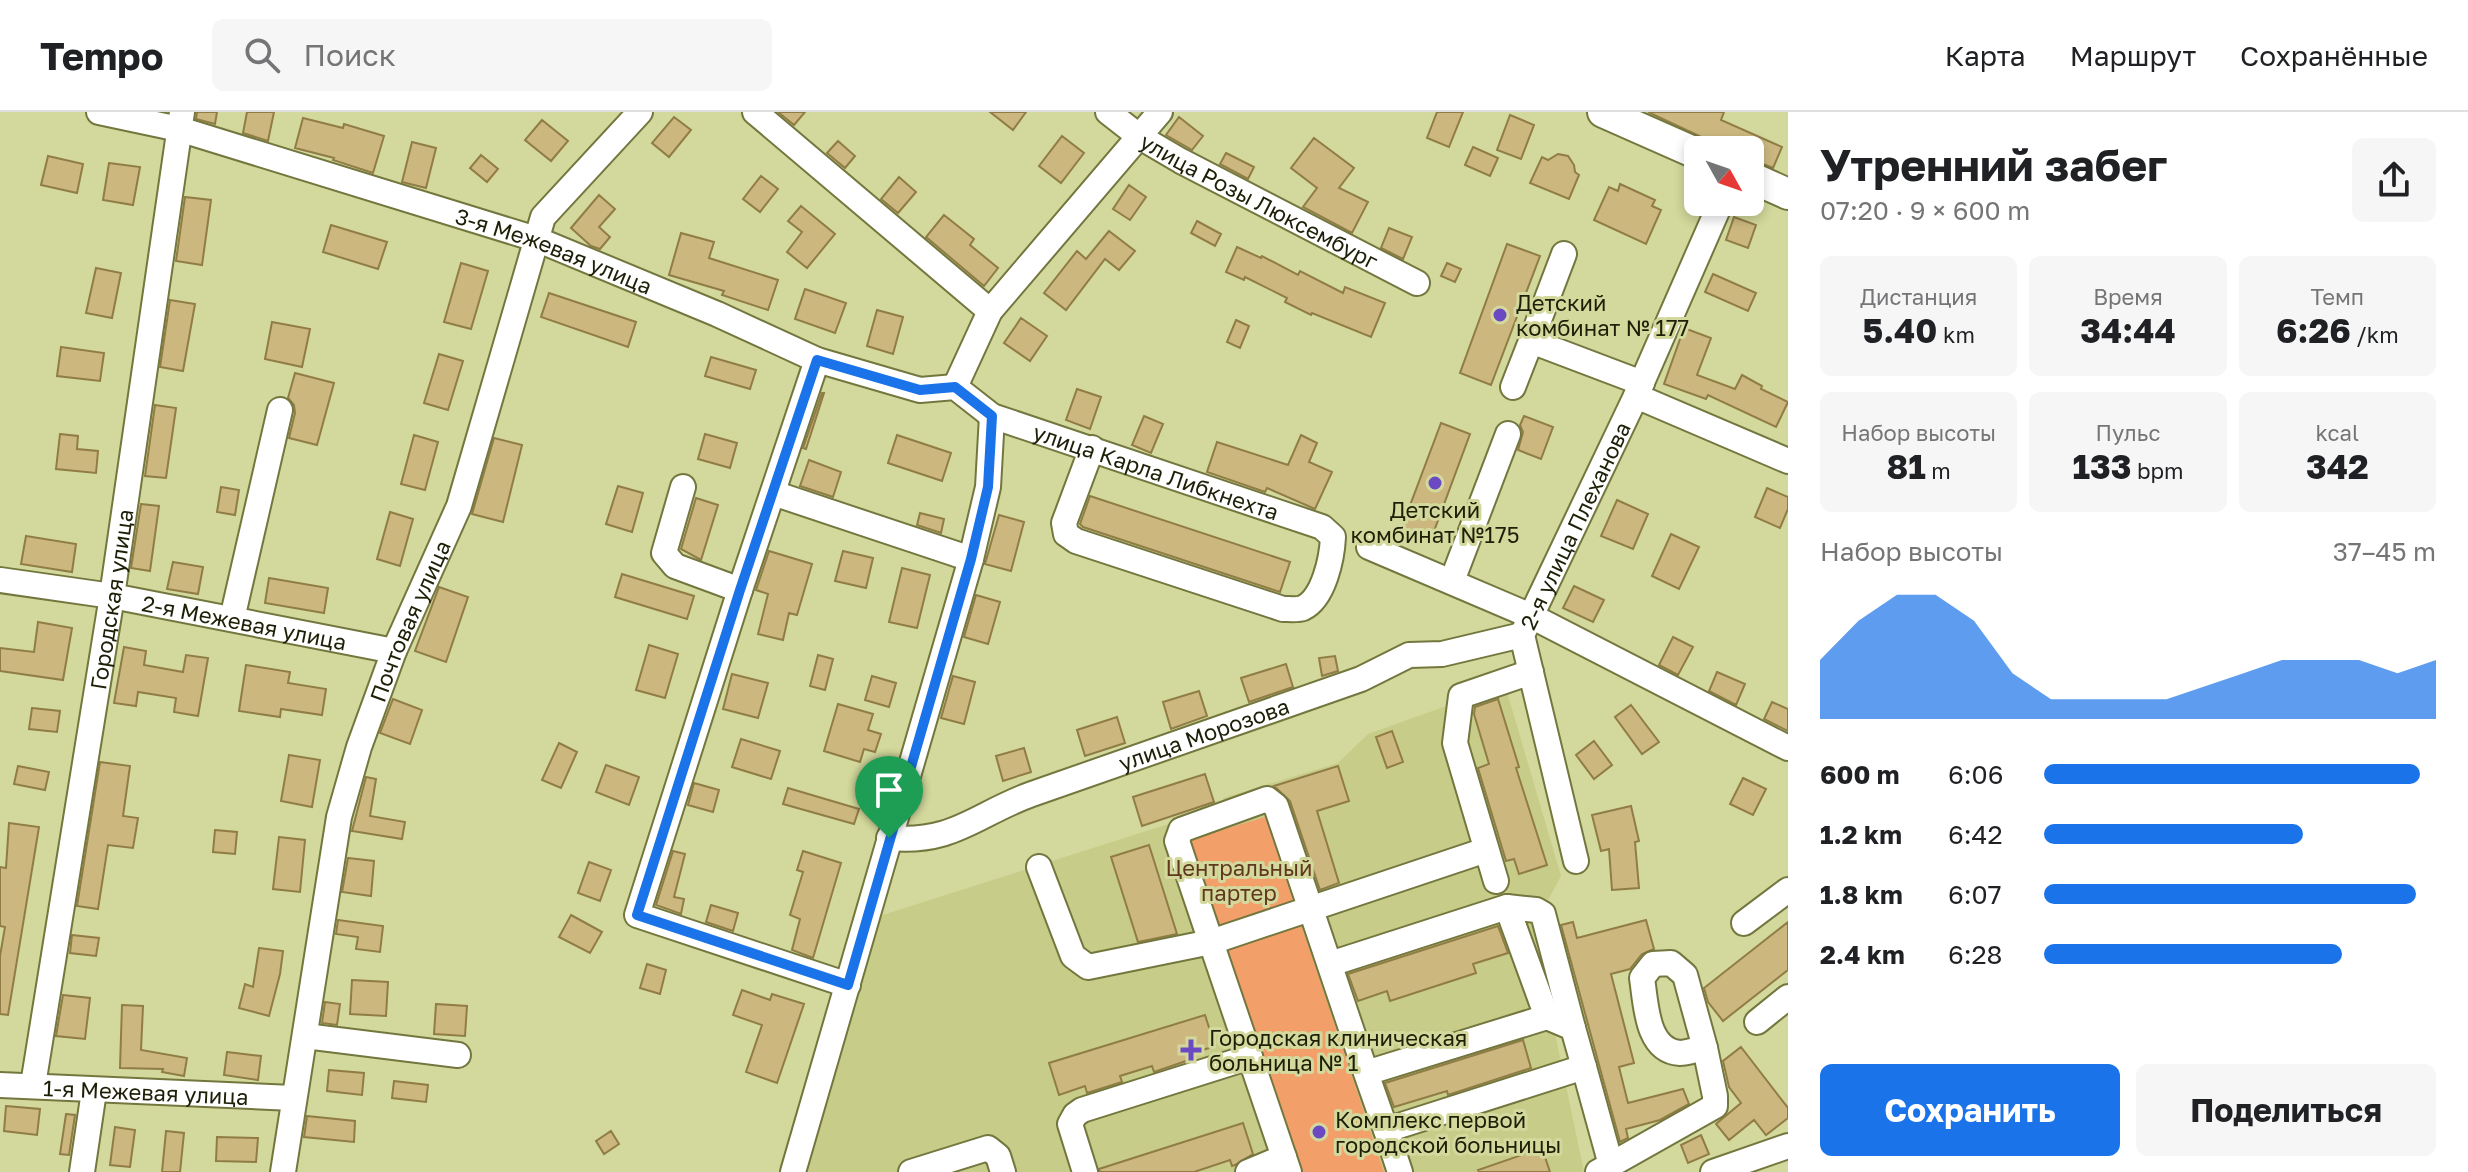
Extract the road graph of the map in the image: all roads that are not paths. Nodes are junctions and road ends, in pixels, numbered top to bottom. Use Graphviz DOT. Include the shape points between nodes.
graph roads {
  1 [pos="99,112"];
  2 [pos="640,112"];
  3 [pos="755,112"];
  4 [pos="1108,112"];
  5 [pos="1160,112"];
  6 [pos="1603,112"];
  7 [pos="180,120"];
  8 [pos="1140,137"];
  9 [pos="1684,148"];
  10 [pos="1764,183"];
  11 [pos="1788,194"];
  12 [pos="1715,216"];
  13 [pos="536,239"];
  14 [pos="1564,254"];
  15 [pos="1417,283"];
  16 [pos="990,311"];
  17 [pos="1531,341"];
  18 [pos="817,360"];
  19 [pos="955,387"];
  20 [pos="1513,387"];
  21 [pos="1639,389"];
  22 [pos="280,410"];
  23 [pos="992,416"];
  24 [pos="1508,434"];
  25 [pos="1092,448"];
  26 [pos="1788,461"];
  27 [pos="683,487"];
  28 [pos="773,493"];
  29 [pos="1369,547"];
  30 [pos="971,559"];
  31 [pos="0,580"];
  32 [pos="1452,581"];
  33 [pos="740,590"];
  34 [pos="112,596"];
  35 [pos="232,619"];
  36 [pos="1526,625"];
  37 [pos="394,651"];
  38 [pos="1531,672"];
  39 [pos="1788,748"];
  40 [pos="889,838"];
  41 [pos="1486,850"];
  42 [pos="1576,861"];
  43 [pos="1039,867"];
  44 [pos="1496,881"];
  45 [pos="1788,890"];
  46 [pos="1507,907"];
  47 [pos="1312,910"];
  48 [pos="1744,923"];
  49 [pos="1211,942"];
  50 [pos="1330,964"];
  51 [pos="848,985"];
  52 [pos="1788,997"];
  53 [pos="1547,1017"];
  54 [pos="1757,1022"];
  55 [pos="1573,1028"];
  56 [pos="305,1036"];
  57 [pos="1705,1048"];
  58 [pos="458,1055"];
  59 [pos="1250,1057"];
  60 [pos="1584,1067"];
  61 [pos="1366,1073"];
  62 [pos="0,1085"];
  63 [pos="33,1085"];
  64 [pos="94,1091"];
  65 [pos="293,1098"];
  66 [pos="1386,1130"];
  67 [pos="1788,1146"];
  68 [pos="1286,1165"];
  69 [pos="1605,1169"];
  70 [pos="82,1172"];
  71 [pos="283,1172"];
  72 [pos="793,1172"];
  73 [pos="911,1172"];
  74 [pos="1003,1172"];
  75 [pos="1085,1172"];
  76 [pos="1248,1172"];
  77 [pos="1400,1172"];
  78 [pos="1713,1172"];
  1 -- 7 [label="street, 3-я Межевая улица"];
  2 -- 13 [label="street, Почтовая улица" via="543,217"];
  3 -- 16 [label="street"];
  4 -- 8 [label="street, улица Розы Люксембург"];
  5 -- 8 [label="street"];
  6 -- 9 [label="main road"];
  7 -- 13 [label="street, 3-я Межевая улица"];
  7 -- 34 [label="street, Городская улица"];
  8 -- 15 [label="street, улица Розы Люксембург"];
  8 -- 16 [label="street"];
  10 -- 11 [label="main road"];
  12 -- 21 [label="street, 2-я улица Плеханова"];
  13 -- 18 [label="street, 3-я Межевая улица"];
  13 -- 37 [label="street, Почтовая улица" via="459,506"];
  14 -- 17 [label="street"];
  16 -- 19 [label="street"];
  17 -- 20 [label="street"];
  17 -- 21 [label="street"];
  18 -- 19 [label="street, 3-я Межевая улица" via="920,390"];
  18 -- 28 [label="street"];
  19 -- 23 [label="street"];
  21 -- 26 [label="street"];
  21 -- 36 [label="street, 2-я улица Плеханова"];
  22 -- 35 [label="street"];
  23 -- 25 [label="street, улица Карла Либкнехта"];
  23 -- 30 [label="street" via="988,487"];
  24 -- 32 [label="street"];
  25 -- 25 [label="street, улица Карла Либкнехта" via="1322,527 1333,537 1332,551 1317,596 1302,609 1283,609 1076,541 1066,534 1064,523"];
  27 -- 33 [label="street" via="664,553 675,566"];
  28 -- 30 [label="street"];
  28 -- 33 [label="street"];
  29 -- 32 [label="street"];
  30 -- 40 [label="street"];
  31 -- 34 [label="street, 2-я Межевая улица"];
  32 -- 36 [label="street"];
  33 -- 51 [label="street" via="637,915"];
  34 -- 35 [label="street, 2-я Межевая улица"];
  34 -- 63 [label="street, Городская улица"];
  35 -- 37 [label="street, 2-я Межевая улица"];
  36 -- 38 [label="street, 2-я улица Плеханова"];
  36 -- 39 [label="street"];
  36 -- 40 [label="street, улица Морозова" via="1442,654 1409,655 1361,679 1027,796 950,834"];
  37 -- 56 [label="street, Почтовая улица" via="339,817"];
  38 -- 41 [label="street" via="1461,696 1455,743"];
  38 -- 42 [label="street, 2-я улица Плеханова"];
  40 -- 51 [label="street"];
  41 -- 44 [label="street"];
  41 -- 47 [label="street"];
  43 -- 49 [label="street" via="1073,956 1088,967"];
  45 -- 48 [label="street"];
  46 -- 50 [label="street"];
  46 -- 53 [label="street"];
  46 -- 55 [label="street" via="1543,914"];
  47 -- 49 [label="street"];
  47 -- 49 [label="street" via="1276,806 1267,799 1181,830 1177,841"];
  47 -- 50 [label="street"];
  49 -- 59 [label="street"];
  50 -- 61 [label="street"];
  51 -- 72 [label="street"];
  52 -- 54 [label="street"];
  53 -- 55 [label="street"];
  53 -- 61 [label="street"];
  55 -- 60 [label="street"];
  56 -- 58 [label="street"];
  56 -- 65 [label="street, Почтовая улица"];
  57 -- 69 [label="street" via="1715,1106"];
  59 -- 68 [label="street"];
  59 -- 75 [label="street" via="1082,1110 1070,1124"];
  60 -- 66 [label="street"];
  60 -- 69 [label="street"];
  61 -- 66 [label="street"];
  62 -- 63 [label="street, 1-я Межевая улица"];
  63 -- 64 [label="street, 1-я Межевая улица"];
  64 -- 65 [label="street, 1-я Межевая улица"];
  64 -- 70 [label="street"];
  65 -- 71 [label="street, Почтовая улица"];
  66 -- 77 [label="street"];
  67 -- 78 [label="street"];
  68 -- 76 [label="street"];
  73 -- 74 [label="street" via="988,1148 998,1156"];
}
